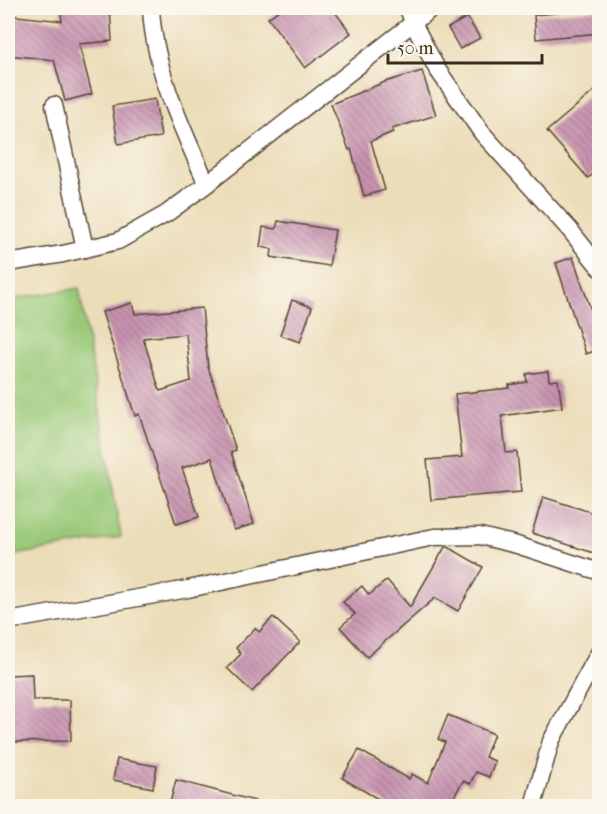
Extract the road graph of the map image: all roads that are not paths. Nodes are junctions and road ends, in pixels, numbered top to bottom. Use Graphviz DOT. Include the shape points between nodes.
graph roads {
  1 [pos="151,8"];
  2 [pos="432,8"];
  3 [pos="410,15"];
  4 [pos="54,105"];
  5 [pos="207,184"];
  6 [pos="85,249"];
  7 [pos="8,263"];
  8 [pos="600,268"];
  9 [pos="600,572"];
  10 [pos="8,621"];
  11 [pos="600,651"];
  12 [pos="533,807"];
  1 -- 5 [label="street" via="165,84"];
  2 -- 3 [label="street"];
  3 -- 5 [label="street"];
  3 -- 8 [label="street" via="437,69 482,133"];
  4 -- 6 [label="street"];
  5 -- 6 [label="street" via="166,214 118,241"];
  6 -- 7 [label="street"];
  9 -- 10 [label="street" via="480,536 434,537 188,589"];
  11 -- 12 [label="street" via="551,741"];
}
